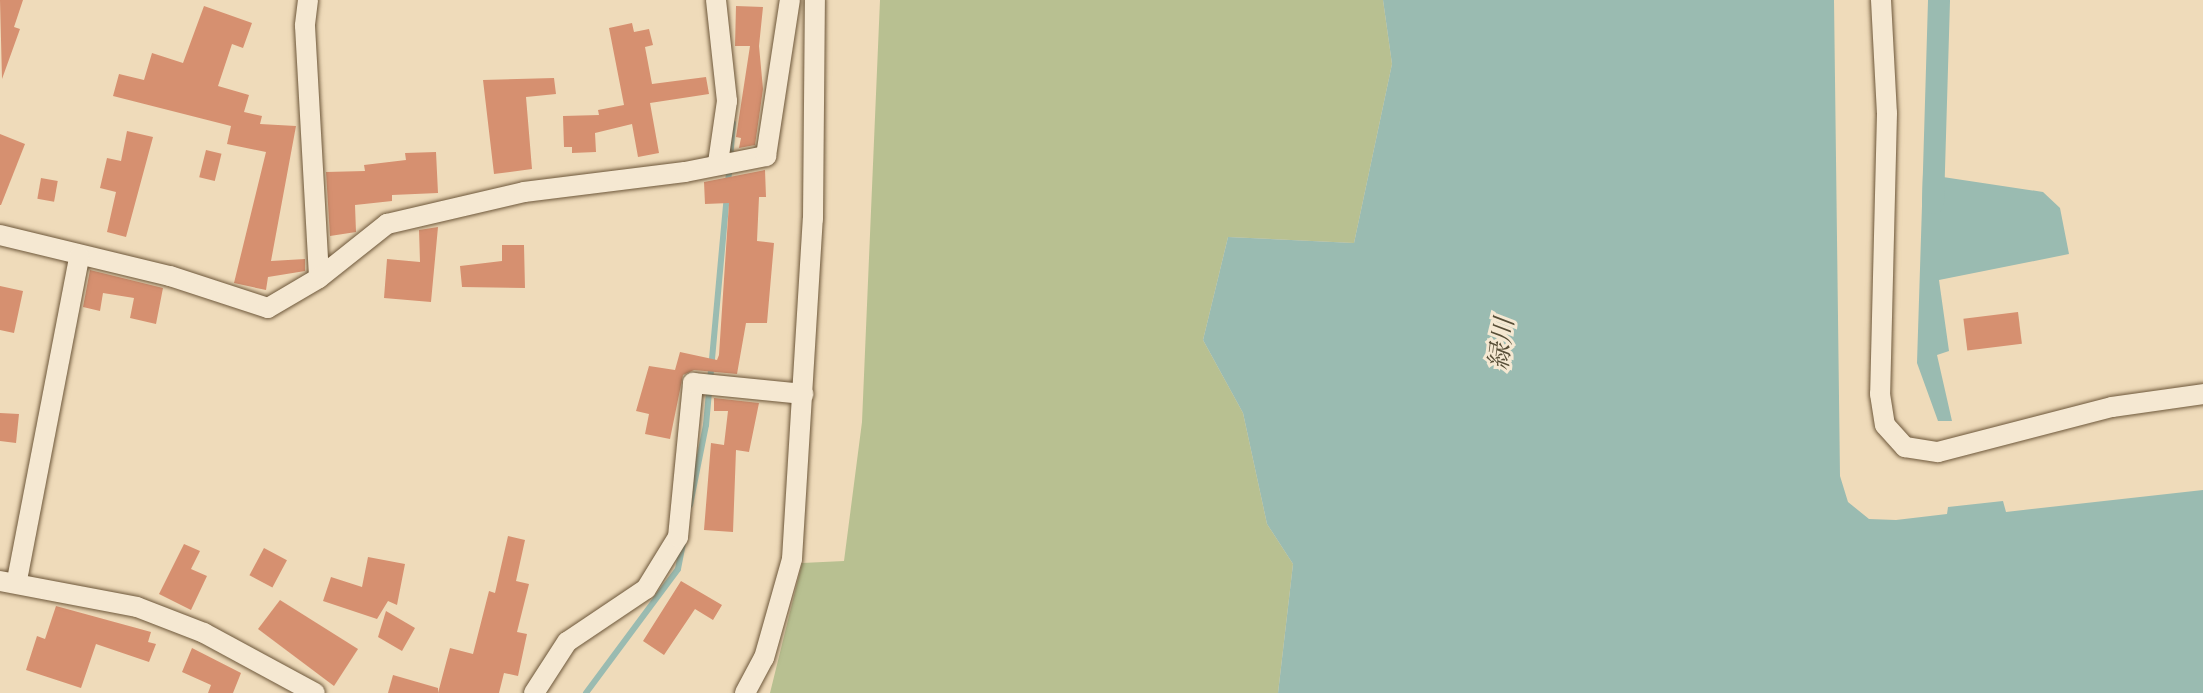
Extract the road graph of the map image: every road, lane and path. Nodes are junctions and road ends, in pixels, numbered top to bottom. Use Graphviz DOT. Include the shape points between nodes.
graph roads {
  1 [pos="308,0"];
  2 [pos="716,0"];
  3 [pos="790,0"];
  4 [pos="815,0"];
  5 [pos="1881,0"];
  6 [pos="718,163"];
  7 [pos="0,235"];
  8 [pos="79,257"];
  9 [pos="319,278"];
  10 [pos="803,394"];
  11 [pos="2203,394"];
  12 [pos="8,580"];
  13 [pos="315,693"];
  14 [pos="534,693"];
  15 [pos="745,693"];
  1 -- 9 [label="street" via="306,58"];
  2 -- 6 [label="street" via="727,101"];
  3 -- 6 [label="street" via="766,156"];
  4 -- 10 [label="street" via="814,203"];
  5 -- 11 [label="street" via="1887,113 1880,394 1885,425 1905,447 1938,452 2112,407"];
  6 -- 9 [label="street" via="524,192 387,224"];
  7 -- 8 [label="street"];
  8 -- 9 [label="street" via="170,276 268,308"];
  8 -- 12 [label="street"];
  10 -- 14 [label="street" via="693,383 678,537 646,589 567,642"];
  10 -- 15 [label="street" via="792,559 764,658"];
  12 -- 13 [label="street" via="137,607 204,633"];
}
